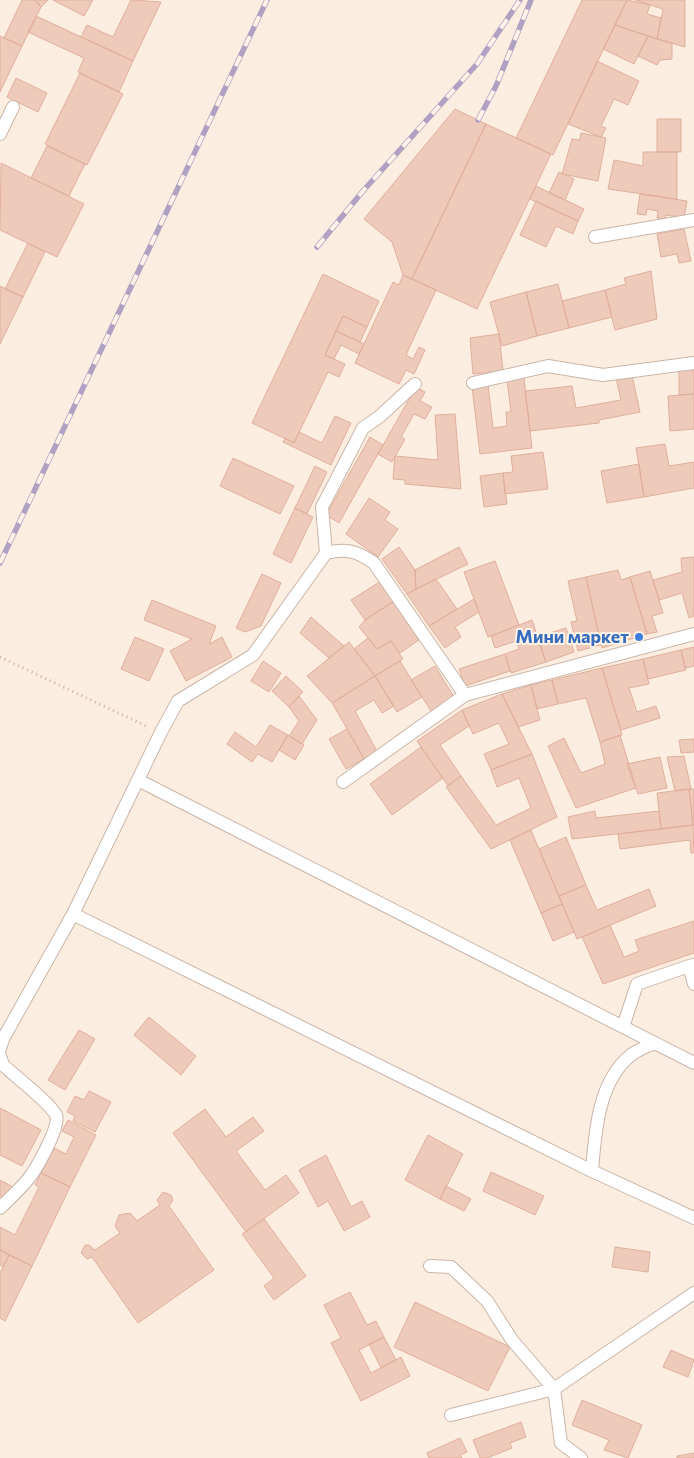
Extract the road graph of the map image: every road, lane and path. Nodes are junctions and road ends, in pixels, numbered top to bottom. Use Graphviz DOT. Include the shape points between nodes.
graph roads {
  1 [pos="13,107"];
  2 [pos="0,134"];
  3 [pos="694,220"];
  4 [pos="595,237"];
  5 [pos="694,362"];
  6 [pos="473,383"];
  7 [pos="415,384"];
  8 [pos="326,553"];
  9 [pos="694,634"];
  10 [pos="0,657"];
  11 [pos="464,696"];
  12 [pos="161,732"];
  13 [pos="138,780"];
  14 [pos="344,782"];
  15 [pos="73,914"];
  16 [pos="692,966"];
  17 [pos="694,984"];
  18 [pos="623,1026"];
  19 [pos="655,1043"];
  20 [pos="0,1049"];
  21 [pos="0,1056"];
  22 [pos="694,1063"];
  23 [pos="592,1171"];
  24 [pos="0,1208"];
  25 [pos="694,1218"];
  26 [pos="430,1266"];
  27 [pos="694,1293"];
  28 [pos="554,1389"];
  29 [pos="451,1415"];
  30 [pos="581,1458"];
  1 -- 2 [label="lane"];
  3 -- 4 [label="lane"];
  5 -- 6 [label="lane" via="603,375 548,366"];
  7 -- 8 [label="lane" via="363,428 322,507"];
  8 -- 11 [label="lane" via="342,549 357,552 374,563"];
  8 -- 12 [label="lane" via="253,655 178,701"];
  9 -- 11 [label="lane"];
  10 -- 12 [label="path"];
  11 -- 14 [label="lane"];
  12 -- 13 [label="lane"];
  13 -- 15 [label="lane"];
  13 -- 18 [label="lane"];
  15 -- 20 [label="lane"];
  15 -- 23 [label="lane"];
  16 -- 17 [label="lane"];
  16 -- 18 [label="lane" via="637,984"];
  18 -- 19 [label="lane"];
  19 -- 22 [label="lane"];
  19 -- 23 [label="lane" via="631,1054 620,1065 610,1085 602,1102"];
  21 -- 24 [label="lane" via="3,1065 48,1106 57,1120 32,1174"];
  23 -- 25 [label="lane"];
  26 -- 28 [label="lane" via="451,1267 487,1301 512,1340"];
  27 -- 28 [label="lane"];
  28 -- 29 [label="lane"];
  28 -- 30 [label="lane" via="561,1443"];
}
